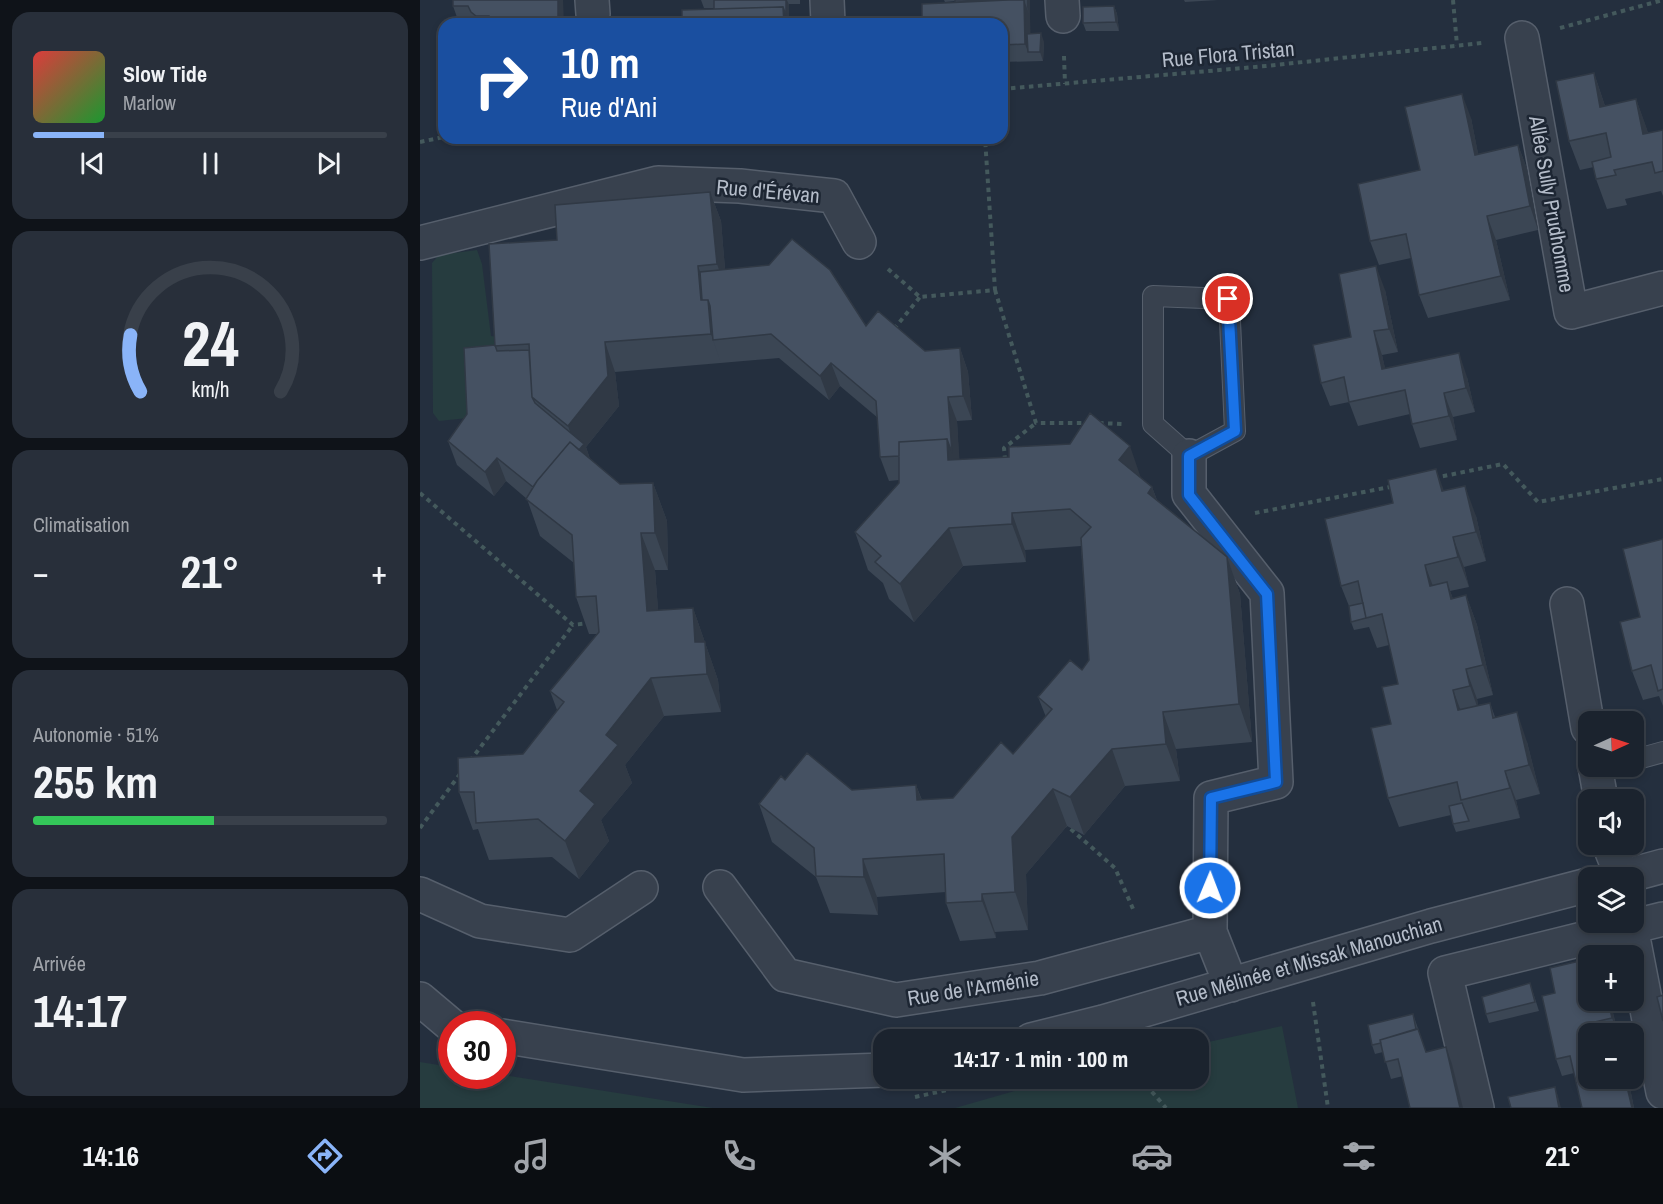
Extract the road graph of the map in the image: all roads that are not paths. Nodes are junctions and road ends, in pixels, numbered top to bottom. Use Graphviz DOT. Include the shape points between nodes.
graph roads {
  1 [pos="1521,38"];
  2 [pos="859,242"];
  3 [pos="420,243"];
  4 [pos="1663,288"];
  5 [pos="1189,456"];
  6 [pos="1567,604"];
  7 [pos="1585,711"];
  8 [pos="1663,752"];
  9 [pos="1644,757"];
  10 [pos="1663,866"];
  11 [pos="1644,871"];
  12 [pos="720,887"];
  13 [pos="641,888"];
  14 [pos="1578,888"];
  15 [pos="420,894"];
  16 [pos="1663,919"];
  17 [pos="1644,924"];
  18 [pos="1210,932"];
  19 [pos="1607,933"];
  20 [pos="1632,933"];
  21 [pos="1231,985"];
  22 [pos="420,999"];
  23 [pos="438,1015"];
  24 [pos="420,1024"];
  25 [pos="438,1026"];
  26 [pos="1071,1029"];
  27 [pos="516,1038"];
  28 [pos="873,1070"];
  29 [pos="1663,1092"];
  30 [pos="1478,1108"];
  1 -- 4 [label="street, Allée Sully Prudhomme" via="1571,312"];
  2 -- 3 [label="street, Rue d'Érévan" via="834,196 740,186 658,183"];
  5 -- 5 [label="lane" via="1235,431 1228,299 1153,296 1154,424"];
  5 -- 18 [label="street" via="1189,495 1267,594 1276,782 1211,798"];
  6 -- 7 [label="street"];
  8 -- 9 [label="lane"];
  10 -- 11 [label="street"];
  12 -- 18 [label="street, Rue de l'Arménie" via="785,975 896,1000 1040,978"];
  13 -- 15 [label="street" via="570,935 480,921"];
  14 -- 21 [label="street, Rue Mélinée et Missak Manouchian"];
  16 -- 17 [label="street"];
  18 -- 21 [label="street"];
  19 -- 30 [label="street" via="1446,973"];
  20 -- 29 [label="street"];
  21 -- 26 [label="street, Rue Mélinée et Missak Manouchian"];
  22 -- 23 [label="street"];
  24 -- 25 [label="street"];
  27 -- 28 [label="street" via="743,1075"];
}
